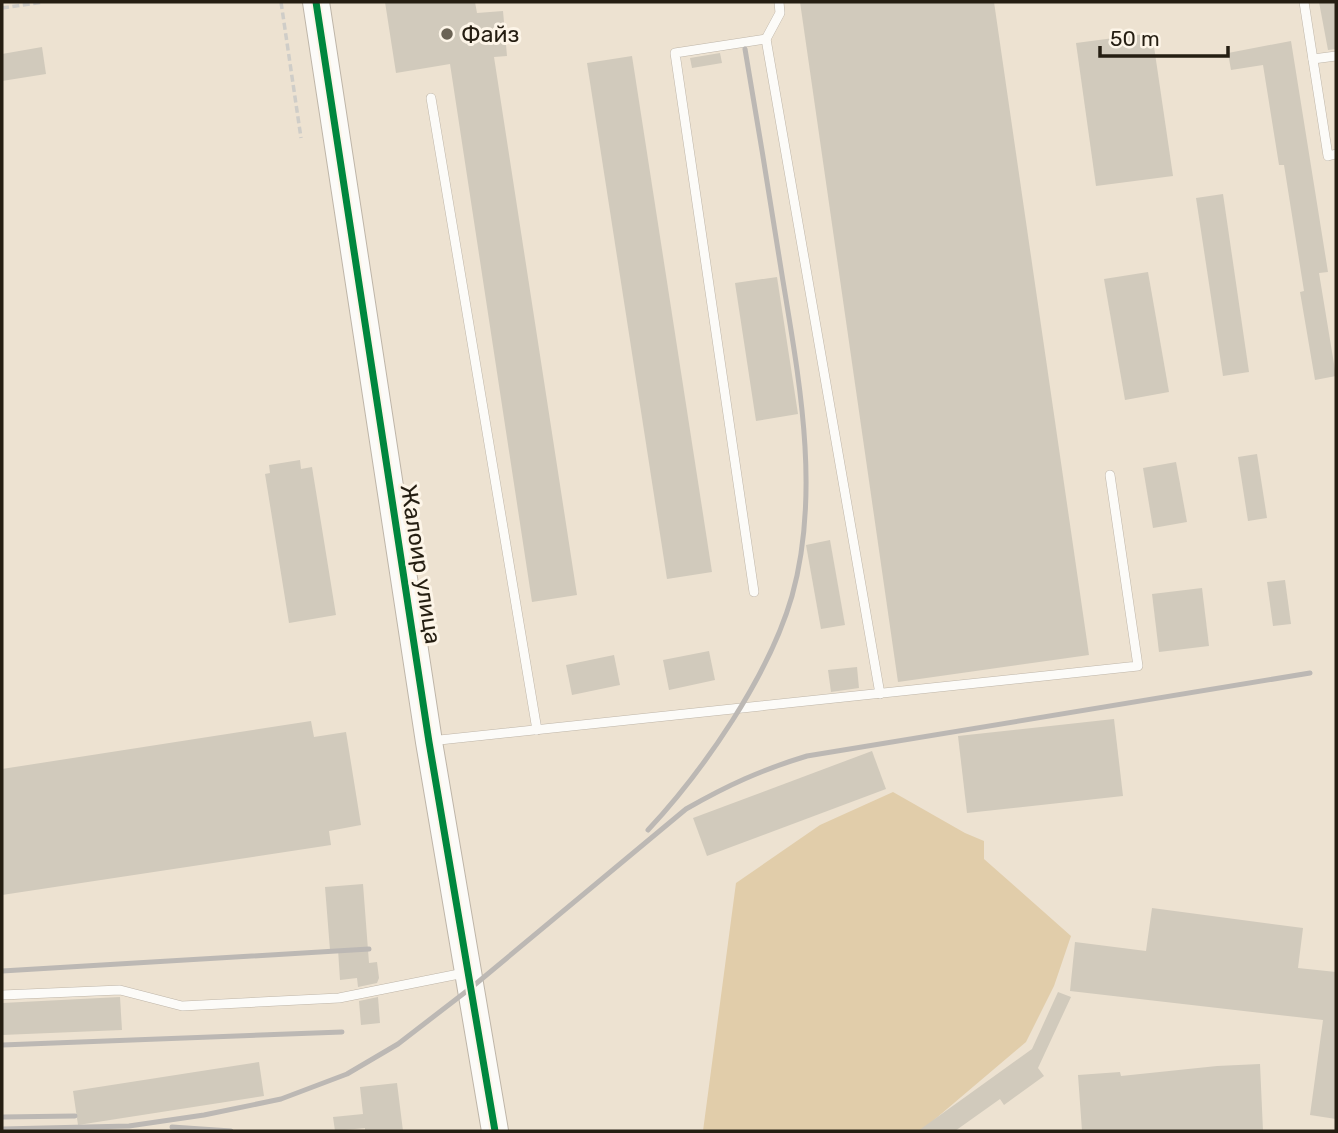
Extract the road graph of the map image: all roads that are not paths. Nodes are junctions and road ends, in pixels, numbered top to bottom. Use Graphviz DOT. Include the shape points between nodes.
graph roads {
  1 [pos="316,2"];
  2 [pos="779,2"];
  3 [pos="1304,2"];
  4 [pos="766,39"];
  5 [pos="1336,55"];
  6 [pos="1313,60"];
  7 [pos="430,98"];
  8 [pos="1336,154"];
  9 [pos="1110,475"];
  10 [pos="754,592"];
  11 [pos="880,694"];
  12 [pos="537,730"];
  13 [pos="429,741"];
  14 [pos="469,972"];
  15 [pos="2,995"];
  16 [pos="495,1131"];
  1 -- 13 [label="street, Жалоир улица"];
  2 -- 4 [label="lane" via="780,13"];
  3 -- 6 [label="lane"];
  4 -- 10 [label="lane" via="675,53"];
  4 -- 11 [label="lane"];
  5 -- 6 [label="lane"];
  6 -- 8 [label="lane" via="1328,156"];
  7 -- 12 [label="lane"];
  9 -- 11 [label="lane" via="1138,666"];
  11 -- 12 [label="lane"];
  12 -- 13 [label="lane"];
  13 -- 14 [label="street, Жалоир улица"];
  14 -- 15 [label="lane" via="338,998 183,1006 120,990"];
  14 -- 16 [label="street, Жалоир улица"];
}
